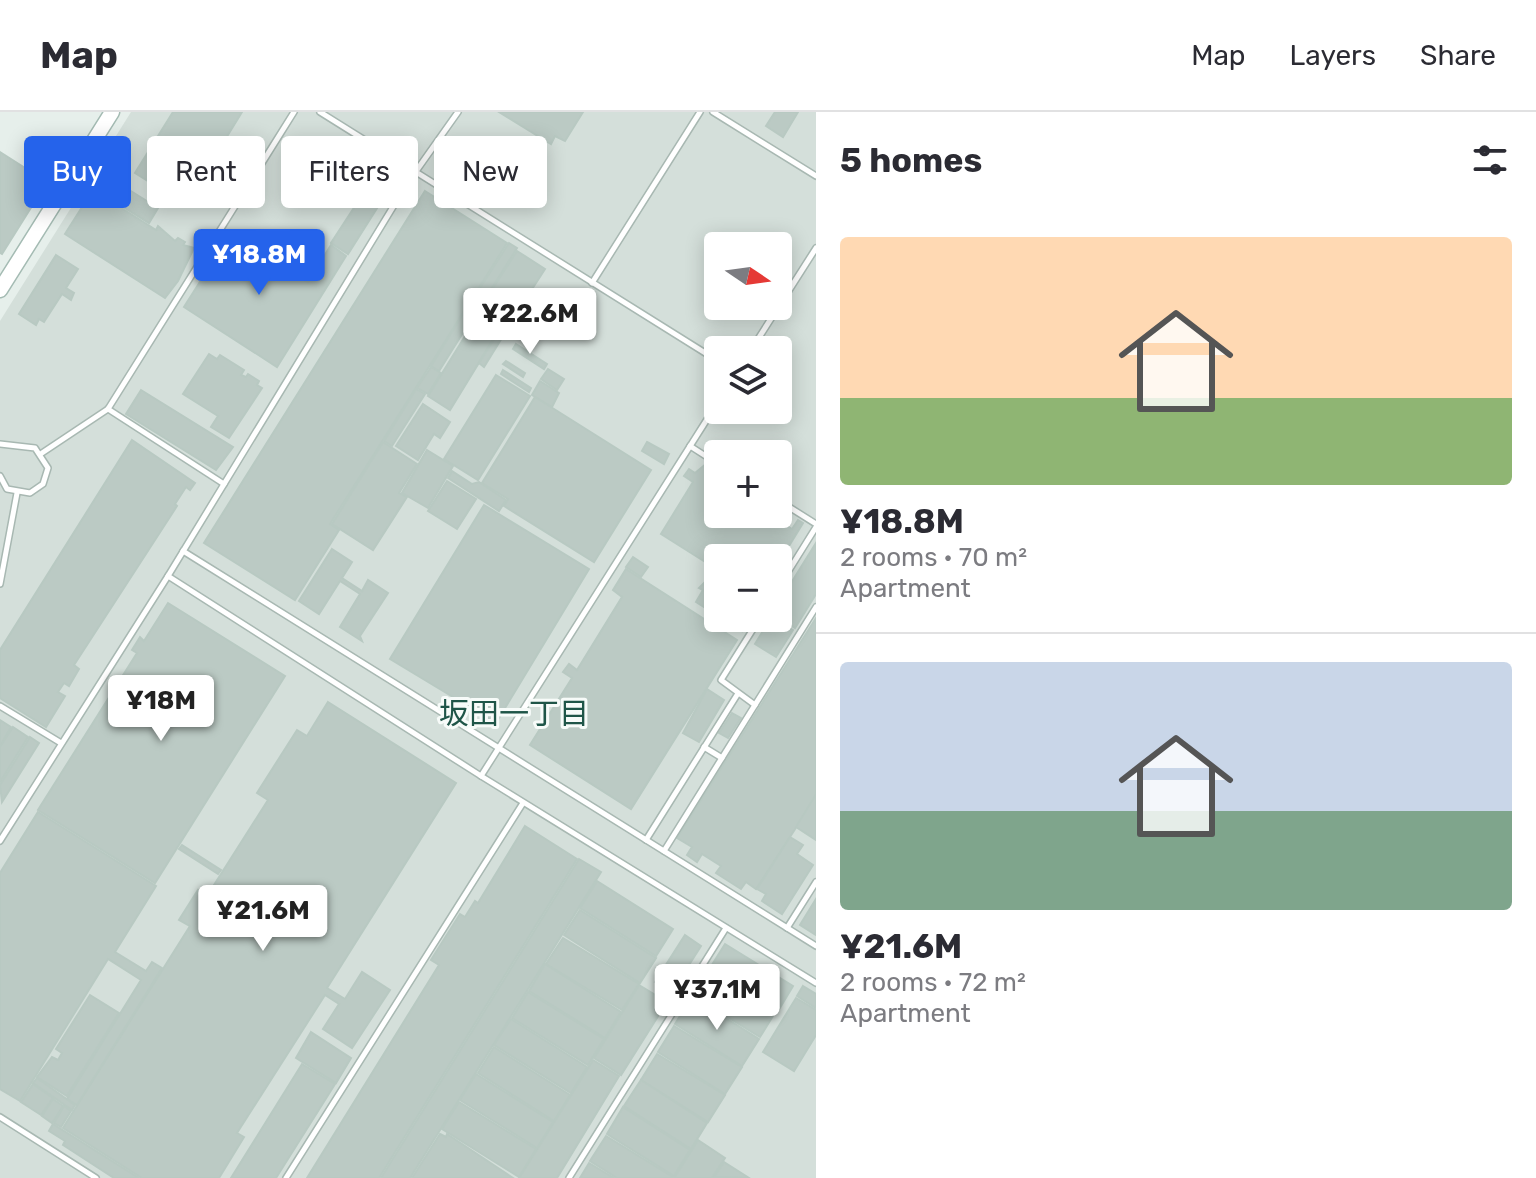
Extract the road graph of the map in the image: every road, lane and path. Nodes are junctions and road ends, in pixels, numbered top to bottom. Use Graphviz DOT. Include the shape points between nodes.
graph roads {
  1 [pos="112,112"];
  2 [pos="294,112"];
  3 [pos="320,112"];
  4 [pos="458,112"];
  5 [pos="700,112"];
  6 [pos="713,112"];
  7 [pos="358,136"];
  8 [pos="418,170"];
  9 [pos="418,174"];
  10 [pos="816,176"];
  11 [pos="394,208"];
  12 [pos="816,248"];
  13 [pos="592,283"];
  14 [pos="0,290"];
  15 [pos="760,336"];
  16 [pos="704,352"];
  17 [pos="108,409"];
  18 [pos="704,424"];
  19 [pos="0,444"];
  20 [pos="690,446"];
  21 [pos="42,453"];
  22 [pos="704,455"];
  23 [pos="0,476"];
  24 [pos="224,484"];
  25 [pos="17,493"];
  26 [pos="792,509"];
  27 [pos="816,525"];
  28 [pos="183,551"];
  29 [pos="792,565"];
  30 [pos="168,576"];
  31 [pos="0,584"];
  32 [pos="816,607"];
  33 [pos="751,632"];
  34 [pos="737,695"];
  35 [pos="755,705"];
  36 [pos="0,706"];
  37 [pos="61,743"];
  38 [pos="704,747"];
  39 [pos="498,748"];
  40 [pos="722,758"];
  41 [pos="481,776"];
  42 [pos="523,803"];
  43 [pos="646,840"];
  44 [pos="0,841"];
  45 [pos="664,851"];
  46 [pos="816,882"];
  47 [pos="726,928"];
  48 [pos="787,928"];
  49 [pos="816,946"];
  50 [pos="816,983"];
  51 [pos="0,1117"];
  52 [pos="96,1178"];
  53 [pos="286,1178"];
  54 [pos="569,1178"];
  1 -- 14 [label="street"];
  2 -- 17 [label="lane"];
  3 -- 7 [label="lane"];
  4 -- 8 [label="lane"];
  5 -- 13 [label="lane"];
  6 -- 10 [label="lane"];
  9 -- 13 [label="lane"];
  11 -- 24 [label="lane"];
  12 -- 15 [label="lane"];
  13 -- 16 [label="lane"];
  17 -- 21 [label="lane"];
  17 -- 24 [label="lane"];
  18 -- 20 [label="lane"];
  19 -- 21 [label="lane" via="28,445"];
  20 -- 22 [label="lane"];
  20 -- 39 [label="lane"];
  21 -- 25 [label="lane" via="48,468 43,484 30,493"];
  23 -- 25 [label="lane" via="7,489"];
  24 -- 28 [label="lane"];
  25 -- 31 [label="lane"];
  26 -- 27 [label="lane"];
  27 -- 29 [label="lane"];
  28 -- 30 [label="lane"];
  28 -- 39 [label="lane"];
  30 -- 37 [label="lane"];
  30 -- 41 [label="lane"];
  32 -- 35 [label="lane"];
  33 -- 34 [label="lane" via="721,680"];
  34 -- 35 [label="lane"];
  34 -- 38 [label="lane"];
  35 -- 40 [label="lane"];
  36 -- 37 [label="lane"];
  37 -- 44 [label="lane"];
  38 -- 40 [label="lane"];
  38 -- 43 [label="lane"];
  39 -- 41 [label="lane"];
  39 -- 43 [label="lane"];
  40 -- 45 [label="lane"];
  41 -- 42 [label="lane"];
  42 -- 47 [label="lane"];
  42 -- 53 [label="lane"];
  43 -- 45 [label="lane"];
  45 -- 48 [label="lane"];
  46 -- 48 [label="lane"];
  47 -- 50 [label="lane"];
  47 -- 54 [label="lane"];
  48 -- 49 [label="lane"];
  51 -- 52 [label="lane"];
}
